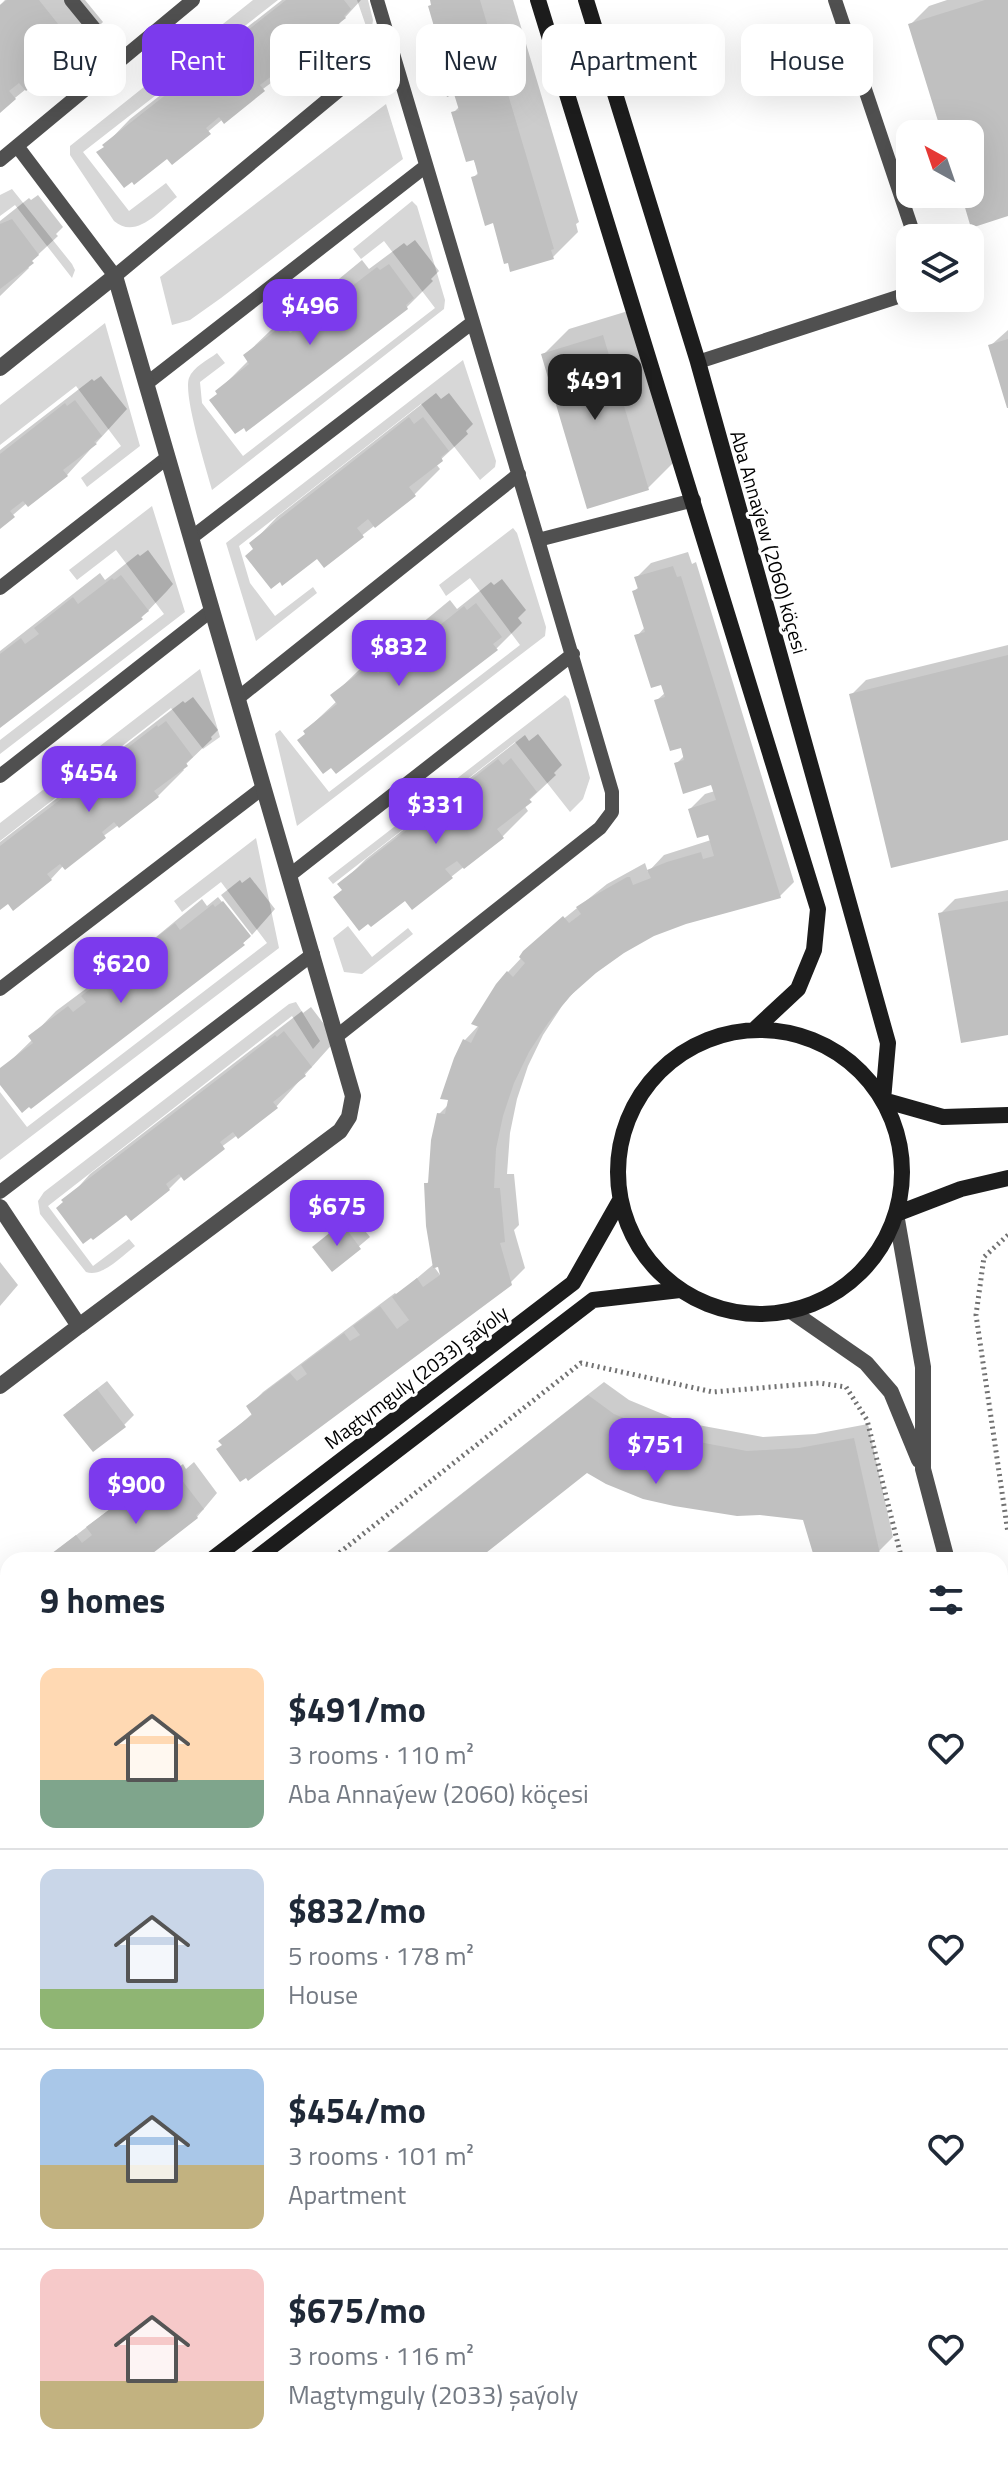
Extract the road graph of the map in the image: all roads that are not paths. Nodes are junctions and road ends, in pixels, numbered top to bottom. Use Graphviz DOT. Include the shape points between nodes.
graph roads {
  1 [pos="71,0"];
  2 [pos="193,0"];
  3 [pos="377,0"];
  4 [pos="538,0"];
  5 [pos="586,0"];
  6 [pos="835,0"];
  7 [pos="91,24"];
  8 [pos="384,24"];
  9 [pos="126,55"];
  10 [pos="400,81"];
  11 [pos="77,96"];
  12 [pos="332,96"];
  13 [pos="17,146"];
  14 [pos="0,160"];
  15 [pos="426,166"];
  16 [pos="910,224"];
  17 [pos="115,276"];
  18 [pos="896,298"];
  19 [pos="473,322"];
  20 [pos="698,362"];
  21 [pos="0,368"];
  22 [pos="146,384"];
  23 [pos="168,457"];
  24 [pos="519,474"];
  25 [pos="694,500"];
  26 [pos="191,538"];
  27 [pos="538,540"];
  28 [pos="0,588"];
  29 [pos="212,610"];
  30 [pos="573,654"];
  31 [pos="238,698"];
  32 [pos="0,776"];
  33 [pos="264,787"];
  34 [pos="290,875"];
  35 [pos="313,954"];
  36 [pos="0,989"];
  37 [pos="755,1029"];
  38 [pos="337,1036"];
  39 [pos="883,1100"];
  40 [pos="1008,1115"];
  41 [pos="1008,1178"];
  42 [pos="0,1192"];
  43 [pos="619,1202"];
  44 [pos="0,1207"];
  45 [pos="896,1214"];
  46 [pos="680,1290"];
  47 [pos="791,1311"];
  48 [pos="79,1326"];
  49 [pos="0,1386"];
  50 [pos="923,1469"];
  51 [pos="221,1552"];
  52 [pos="264,1552"];
  53 [pos="945,1552"];
  1 -- 7 [label="lane"];
  2 -- 9 [label="lane"];
  3 -- 8 [label="lane"];
  4 -- 25 [label="main road"];
  5 -- 20 [label="main road, Aba Annaýew (2060) köçesi"];
  6 -- 16 [label="lane"];
  10 -- 15 [label="lane"];
  11 -- 13 [label="lane"];
  12 -- 17 [label="lane"];
  13 -- 14 [label="lane"];
  13 -- 17 [label="lane"];
  15 -- 19 [label="lane"];
  15 -- 22 [label="lane"];
  17 -- 21 [label="street"];
  17 -- 22 [label="street"];
  18 -- 20 [label="lane"];
  19 -- 24 [label="lane"];
  19 -- 26 [label="lane"];
  20 -- 39 [label="main road, Aba Annaýew (2060) köçesi" via="888,1043"];
  22 -- 23 [label="street"];
  23 -- 26 [label="street"];
  23 -- 28 [label="lane"];
  24 -- 27 [label="lane"];
  24 -- 31 [label="lane"];
  25 -- 27 [label="lane"];
  25 -- 37 [label="main road" via="818,909 814,950 798,989"];
  26 -- 29 [label="street"];
  27 -- 30 [label="lane"];
  29 -- 31 [label="street"];
  29 -- 32 [label="lane"];
  30 -- 34 [label="lane"];
  30 -- 38 [label="lane" via="612,792 612,812 600,828"];
  31 -- 33 [label="street"];
  33 -- 34 [label="street"];
  33 -- 36 [label="lane"];
  34 -- 35 [label="street"];
  35 -- 38 [label="street"];
  35 -- 42 [label="lane"];
  37 -- 39 [label="main road" via="795,1033 832,1048"];
  37 -- 43 [label="main road" via="712,1038 674,1058 644,1089 625,1128 617,1171"];
  38 -- 48 [label="street" via="353,1096 340,1131"];
  39 -- 40 [label="main road" via="943,1117"];
  39 -- 45 [label="main road" via="896,1130 902,1179"];
  41 -- 45 [label="main road"];
  43 -- 46 [label="main road" via="636,1243"];
  43 -- 51 [label="main road, Magtymguly (2033) şaýoly" via="573,1283"];
  44 -- 48 [label="street"];
  45 -- 47 [label="main road" via="881,1247 858,1275 827,1297"];
  45 -- 50 [label="street" via="923,1367"];
  46 -- 47 [label="main road" via="714,1307 752,1314"];
  46 -- 52 [label="main road" via="593,1300"];
  47 -- 50 [label="street" via="866,1363 891,1392"];
  48 -- 49 [label="street"];
  50 -- 53 [label="street"];
}
